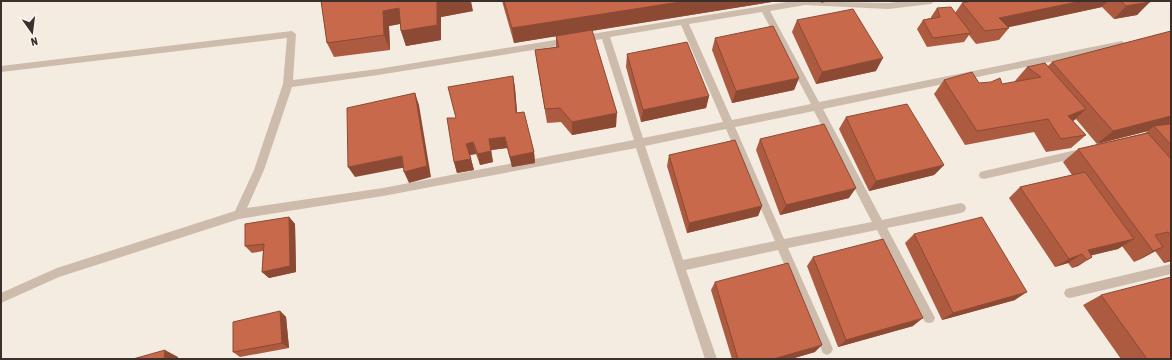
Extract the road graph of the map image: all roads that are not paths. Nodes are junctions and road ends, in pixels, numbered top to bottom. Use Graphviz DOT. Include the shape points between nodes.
graph roads {
  1 [pos="931,1"];
  2 [pos="765,9"];
  3 [pos="684,22"];
  4 [pos="604,35"];
  5 [pos="1133,42"];
  6 [pos="1,69"];
  7 [pos="288,84"];
  8 [pos="818,106"];
  9 [pos="730,124"];
  10 [pos="639,143"];
  11 [pos="1091,150"];
  12 [pos="984,175"];
  13 [pos="961,208"];
  14 [pos="239,214"];
  15 [pos="880,224"];
  16 [pos="781,244"];
  17 [pos="679,266"];
  18 [pos="1171,269"];
  19 [pos="1070,293"];
  20 [pos="1,298"];
  21 [pos="929,318"];
  22 [pos="826,349"];
  23 [pos="710,359"];
  1 -- 2 [label="street" via="888,6 805,2"];
  2 -- 3 [label="street"];
  2 -- 8 [label="street"];
  3 -- 4 [label="street"];
  3 -- 9 [label="street"];
  4 -- 7 [label="street"];
  4 -- 10 [label="street"];
  5 -- 8 [label="street"];
  6 -- 7 [label="street" via="292,34"];
  7 -- 14 [label="street" via="259,170"];
  8 -- 9 [label="street"];
  8 -- 15 [label="street"];
  9 -- 10 [label="street"];
  9 -- 16 [label="street"];
  10 -- 14 [label="street" via="383,192"];
  10 -- 17 [label="street"];
  11 -- 12 [label="street"];
  13 -- 15 [label="street"];
  14 -- 20 [label="street" via="57,273"];
  15 -- 16 [label="street"];
  15 -- 21 [label="street"];
  16 -- 17 [label="street"];
  16 -- 22 [label="street"];
  17 -- 23 [label="street"];
  18 -- 19 [label="street"];
}
